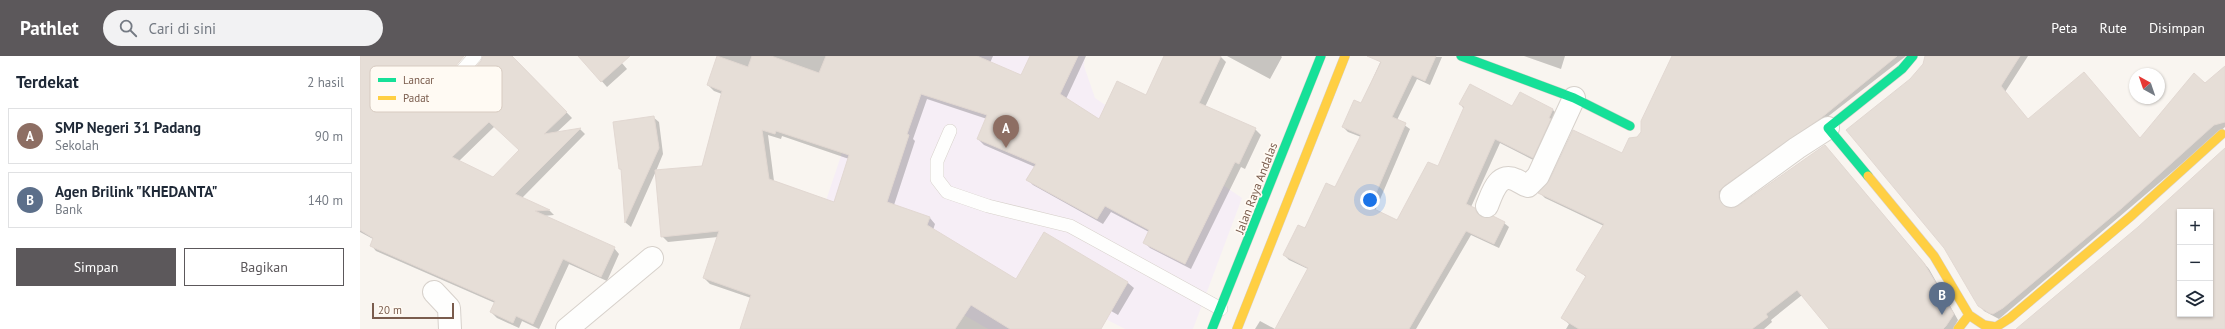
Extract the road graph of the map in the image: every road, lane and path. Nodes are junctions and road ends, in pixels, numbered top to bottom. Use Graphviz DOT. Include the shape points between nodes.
graph roads {
  1 [pos="475,56"];
  2 [pos="1320,56"];
  3 [pos="1345,56"];
  4 [pos="1461,56"];
  5 [pos="1913,56"];
  6 [pos="466,66"];
  7 [pos="1325,75"];
  8 [pos="1574,98"];
  9 [pos="1630,126"];
  10 [pos="1828,128"];
  11 [pos="950,131"];
  12 [pos="2222,134"];
  13 [pos="1731,196"];
  14 [pos="1487,206"];
  15 [pos="652,258"];
  16 [pos="434,292"];
  17 [pos="1221,309"];
  18 [pos="1969,315"];
  19 [pos="452,328"];
  20 [pos="568,329"];
  21 [pos="1212,329"];
  22 [pos="1237,329"];
  23 [pos="1958,329"];
  1 -- 6 [label="lane"];
  2 -- 7 [label="street, Jalan Raya Andalas"];
  3 -- 7 [label="street, Jalan Raya Andalas"];
  4 -- 8 [label="street"];
  5 -- 10 [label="street" via="1902,68"];
  7 -- 17 [label="street, Jalan Raya Andalas"];
  7 -- 22 [label="street, Jalan Raya Andalas"];
  8 -- 9 [label="street"];
  8 -- 14 [label="street" via="1538,176 1528,186 1516,179 1505,178 1499,181"];
  10 -- 13 [label="street"];
  10 -- 18 [label="street" via="1934,256"];
  11 -- 17 [label="lane" via="937,161 937,179 946,192 988,206 1070,226"];
  12 -- 18 [label="street" via="2130,217 2010,318 1996,327 1984,325"];
  15 -- 20 [label="street"];
  16 -- 19 [label="street" via="449,308"];
  17 -- 21 [label="street, Jalan Raya Andalas"];
  18 -- 23 [label="street"];
}
